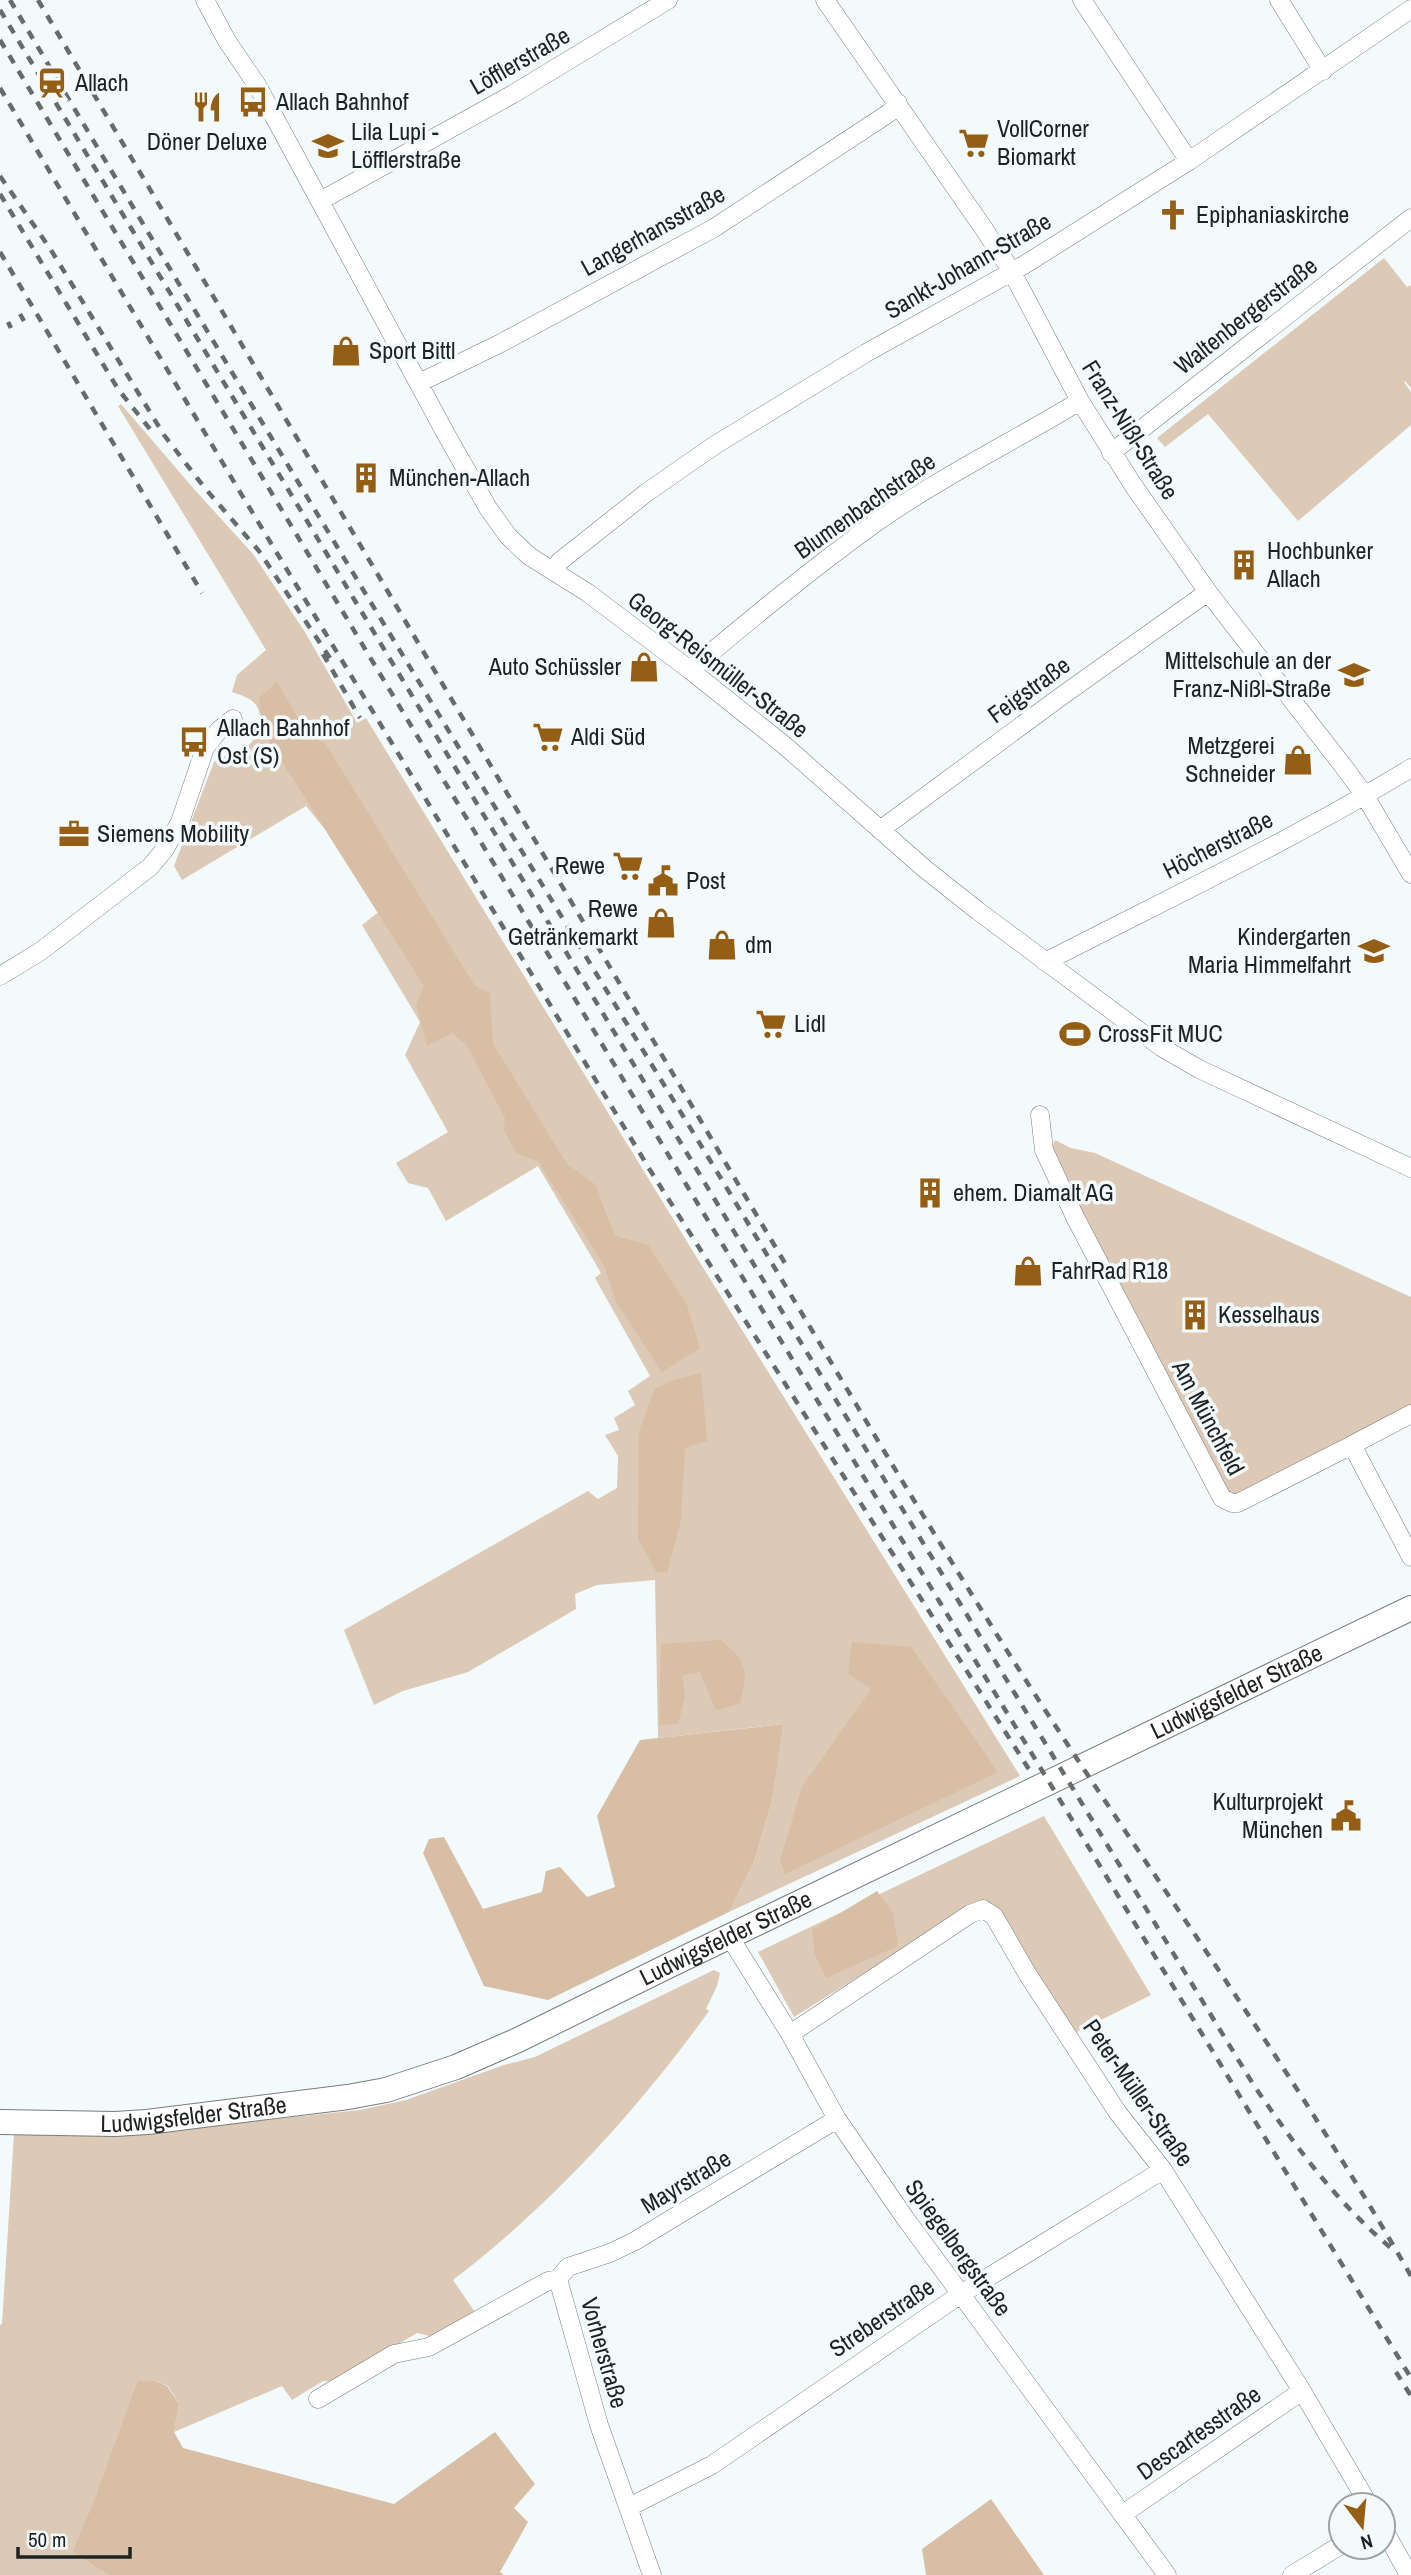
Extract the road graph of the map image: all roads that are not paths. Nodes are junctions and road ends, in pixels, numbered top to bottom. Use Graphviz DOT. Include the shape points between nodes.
graph roads {
  1 [pos="205,0"];
  2 [pos="668,0"];
  3 [pos="825,0"];
  4 [pos="1082,0"];
  5 [pos="1279,0"];
  6 [pos="1411,9"];
  7 [pos="1323,71"];
  8 [pos="898,103"];
  9 [pos="1189,161"];
  10 [pos="320,201"];
  11 [pos="1411,218"];
  12 [pos="1012,272"];
  13 [pos="419,383"];
  14 [pos="1080,401"];
  15 [pos="1111,453"];
  16 [pos="556,571"];
  17 [pos="1208,592"];
  18 [pos="690,670"];
  19 [pos="233,719"];
  20 [pos="1411,768"];
  21 [pos="1365,796"];
  22 [pos="880,830"];
  23 [pos="1411,874"];
  24 [pos="1045,962"];
  25 [pos="0,976"];
  26 [pos="1040,1115"];
  27 [pos="1411,1168"];
  28 [pos="1411,1414"];
  29 [pos="1352,1445"];
  30 [pos="1411,1557"];
  31 [pos="1411,1608"];
  32 [pos="729,1936"];
  33 [pos="790,2034"];
  34 [pos="837,2119"];
  35 [pos="0,2122"];
  36 [pos="1163,2170"];
  37 [pos="558,2279"];
  38 [pos="961,2294"];
  39 [pos="1301,2391"];
  40 [pos="318,2399"];
  41 [pos="1361,2491"];
  42 [pos="629,2507"];
  43 [pos="1124,2514"];
  44 [pos="1397,2553"];
  45 [pos="1327,2554"];
  46 [pos="652,2575"];
  47 [pos="1167,2575"];
  48 [pos="1292,2575"];
  49 [pos="1409,2575"];
  1 -- 10 [label="street, Georg-Reismüller-Straße"];
  2 -- 10 [label="street, Löfflerstraße" via="513,94"];
  3 -- 8 [label="street, Franz-Nißl-Straße"];
  4 -- 9 [label="street"];
  5 -- 7 [label="street"];
  6 -- 7 [label="street, Sankt-Johann-Straße"];
  7 -- 9 [label="street, Sankt-Johann-Straße"];
  8 -- 12 [label="street, Franz-Nißl-Straße"];
  8 -- 13 [label="street, Langerhansstraße" via="714,228"];
  9 -- 12 [label="street, Sankt-Johann-Straße"];
  10 -- 13 [label="street, Georg-Reismüller-Straße"];
  11 -- 15 [label="street, Waltenbergerstraße"];
  12 -- 14 [label="street, Franz-Nißl-Straße"];
  12 -- 16 [label="street, Sankt-Johann-Straße" via="715,445 646,493 559,562"];
  13 -- 16 [label="street, Georg-Reismüller-Straße" via="508,537"];
  14 -- 15 [label="street, Franz-Nißl-Straße"];
  14 -- 18 [label="street, Blumenbachstraße" via="875,523"];
  15 -- 17 [label="street, Franz-Nißl-Straße"];
  16 -- 18 [label="street, Georg-Reismüller-Straße"];
  17 -- 21 [label="street, Franz-Nißl-Straße"];
  17 -- 22 [label="street, Feigstraße"];
  18 -- 22 [label="street, Georg-Reismüller-Straße"];
  19 -- 25 [label="street" via="205,748 180,822 150,867 41,951"];
  20 -- 21 [label="street, Höcherstraße"];
  21 -- 23 [label="street, Franz-Nißl-Straße"];
  21 -- 24 [label="street, Höcherstraße"];
  22 -- 24 [label="street, Georg-Reismüller-Straße"];
  24 -- 27 [label="street, Georg-Reismüller-Straße" via="1161,1047 1199,1069"];
  26 -- 29 [label="street, Am Münchfeld" via="1044,1150 1075,1217 1222,1498 1238,1503"];
  28 -- 29 [label="street, Am Münchfeld"];
  29 -- 30 [label="street"];
  31 -- 32 [label="street, Ludwigsfelder Straße"];
  32 -- 33 [label="street, Spiegelbergstraße"];
  32 -- 35 [label="street, Ludwigsfelder Straße" via="518,2040 386,2090 147,2122"];
  33 -- 34 [label="street, Spiegelbergstraße"];
  33 -- 36 [label="street, Peter-Müller-Straße" via="983,1909 994,1916 1118,2113"];
  34 -- 37 [label="street, Mayrstraße" via="635,2241 568,2267"];
  34 -- 38 [label="street, Spiegelbergstraße"];
  36 -- 38 [label="street, Streberstraße"];
  36 -- 39 [label="street, Peter-Müller-Straße"];
  37 -- 40 [label="street, Vorherstraße" via="429,2347 394,2354"];
  37 -- 42 [label="street, Vorherstraße" via="599,2425"];
  38 -- 42 [label="street, Streberstraße" via="712,2465"];
  38 -- 43 [label="street, Spiegelbergstraße"];
  39 -- 41 [label="street, Peter-Müller-Straße"];
  39 -- 43 [label="street, Descartesstraße"];
  42 -- 46 [label="street, Vorherstraße"];
  43 -- 47 [label="street, Spiegelbergstraße"];
  44 -- 49 [label="street"];
  45 -- 48 [label="street"];
}
